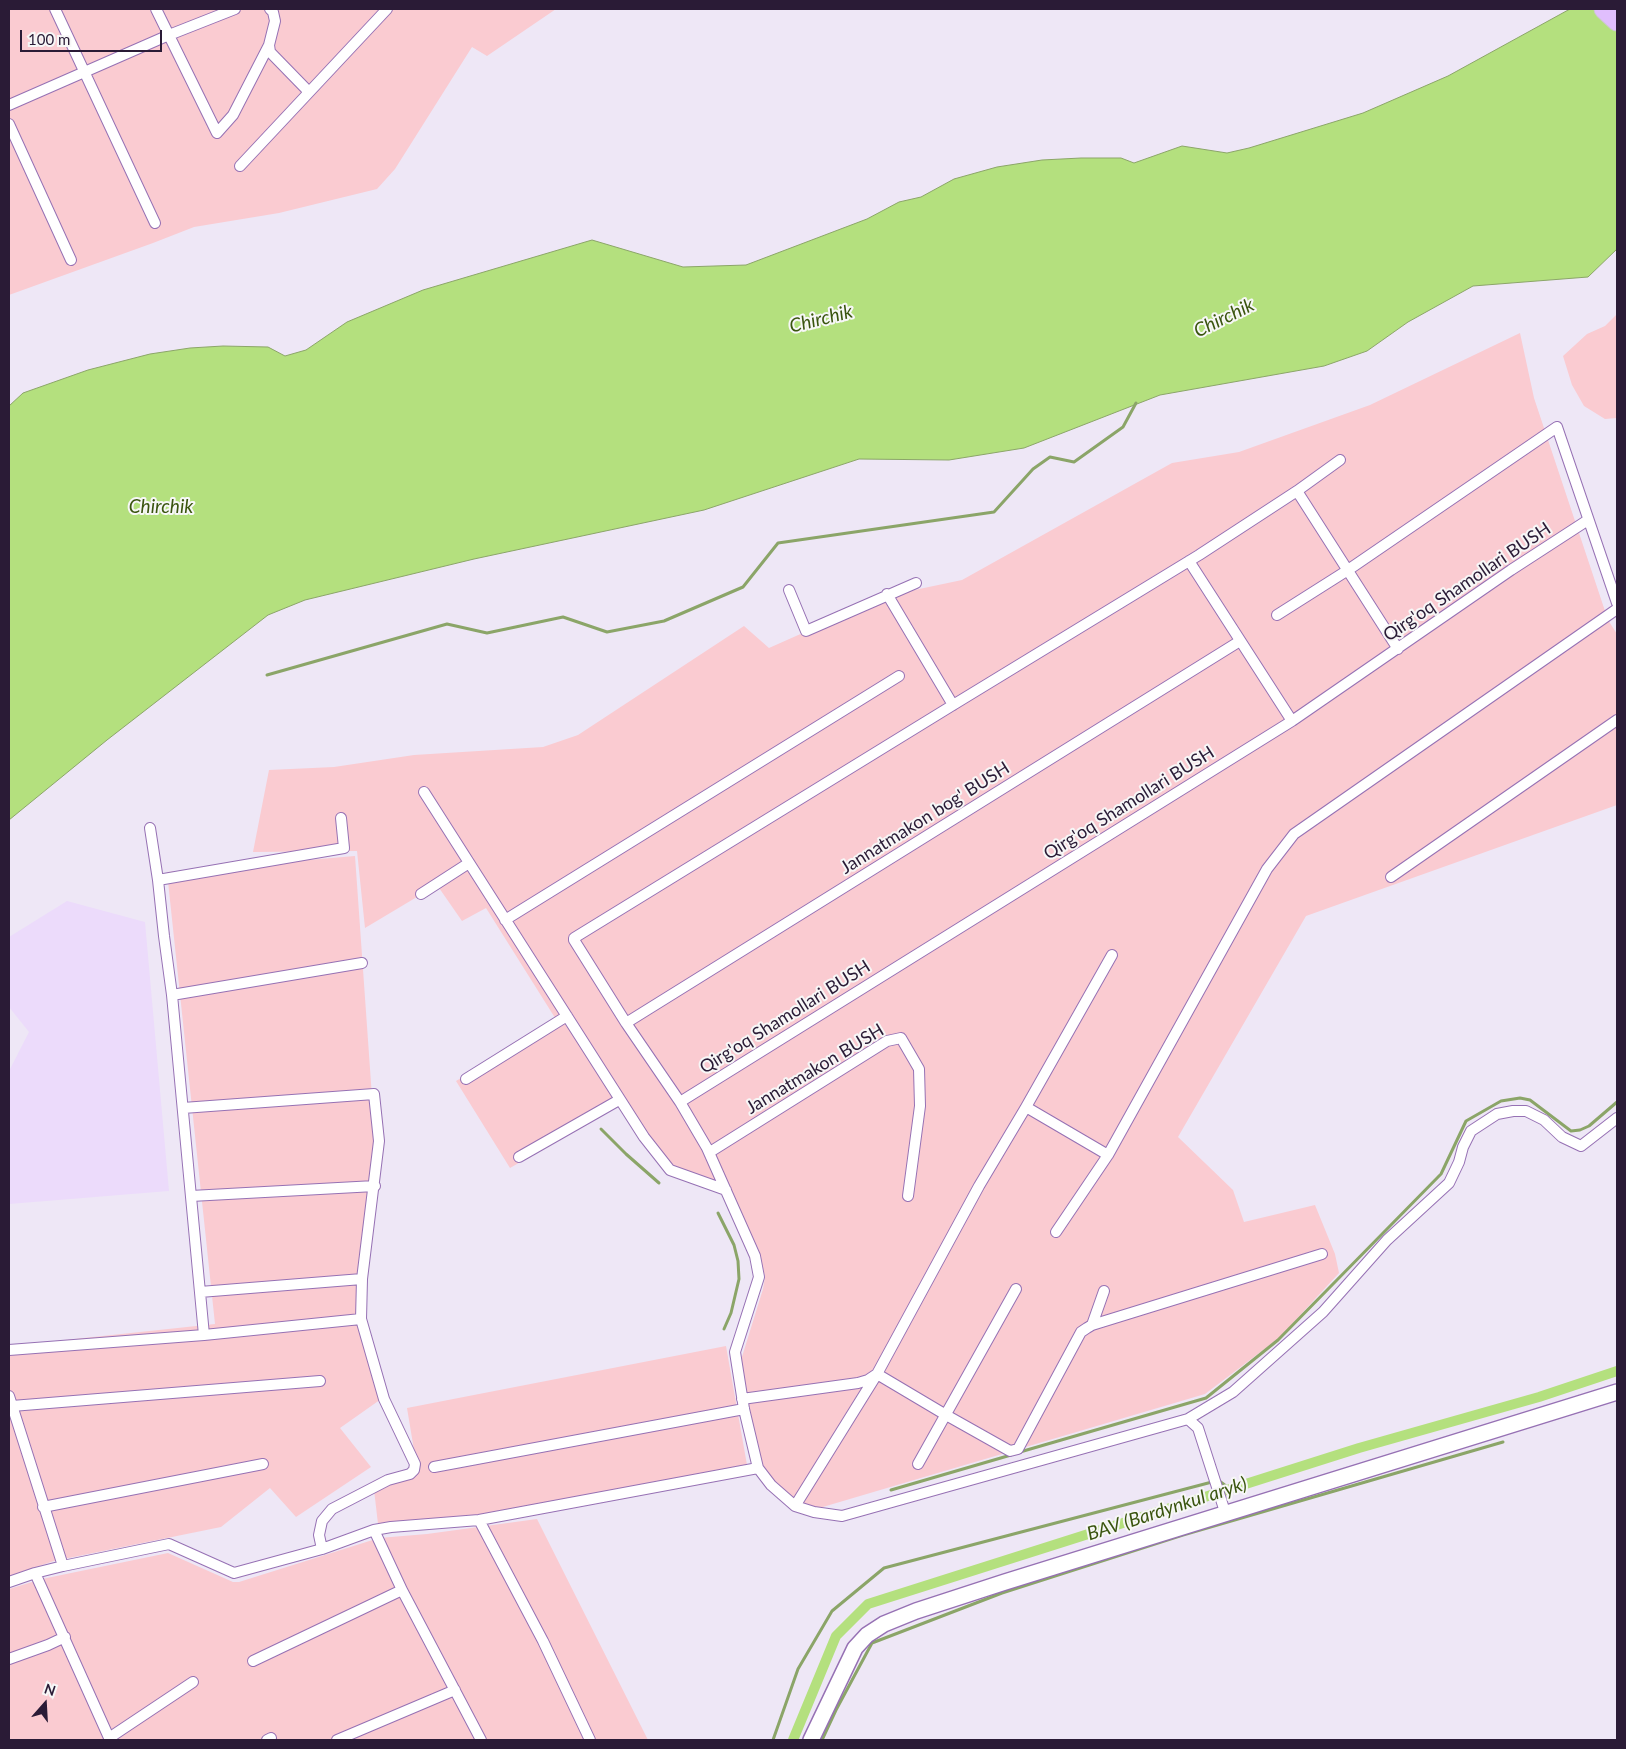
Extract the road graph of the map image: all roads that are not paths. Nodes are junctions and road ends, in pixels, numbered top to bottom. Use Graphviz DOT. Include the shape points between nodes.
graph roads {
  1 [pos="54,9"];
  2 [pos="156,9"];
  3 [pos="235,9"];
  4 [pos="270,9"];
  5 [pos="281,9"];
  6 [pos="387,9"];
  7 [pos="1604,9"];
  8 [pos="275,21"];
  9 [pos="1617,21"];
  10 [pos="169,35"];
  11 [pos="269,45"];
  12 [pos="84,72"];
  13 [pos="308,91"];
  14 [pos="9,105"];
  15 [pos="9,124"];
  16 [pos="240,166"];
  17 [pos="155,223"];
  18 [pos="71,260"];
  19 [pos="1340,460"];
  20 [pos="1297,491"];
  21 [pos="1588,520"];
  22 [pos="1189,561"];
  23 [pos="1348,570"];
  24 [pos="916,583"];
  25 [pos="789,590"];
  26 [pos="887,594"];
  27 [pos="1617,603"];
  28 [pos="1617,609"];
  29 [pos="1277,615"];
  30 [pos="1240,641"];
  31 [pos="1398,649"];
  32 [pos="899,676"];
  33 [pos="953,705"];
  34 [pos="1617,720"];
  35 [pos="1292,721"];
  36 [pos="424,792"];
  37 [pos="341,818"];
  38 [pos="150,828"];
  39 [pos="469,863"];
  40 [pos="1391,878"];
  41 [pos="158,880"];
  42 [pos="420,894"];
  43 [pos="505,920"];
  44 [pos="1112,955"];
  45 [pos="362,963"];
  46 [pos="172,995"];
  47 [pos="567,1016"];
  48 [pos="626,1023"];
  49 [pos="466,1079"];
  50 [pos="619,1100"];
  51 [pos="680,1102"];
  52 [pos="1026,1107"];
  53 [pos="183,1108"];
  54 [pos="1617,1118"];
  55 [pos="710,1152"];
  56 [pos="1108,1155"];
  57 [pos="520,1157"];
  58 [pos="375,1186"];
  59 [pos="726,1190"];
  60 [pos="191,1196"];
  61 [pos="908,1196"];
  62 [pos="1056,1232"];
  63 [pos="1322,1254"];
  64 [pos="362,1279"];
  65 [pos="1016,1289"];
  66 [pos="1104,1291"];
  67 [pos="200,1292"];
  68 [pos="360,1319"];
  69 [pos="1092,1325"];
  70 [pos="204,1335"];
  71 [pos="9,1350"];
  72 [pos="877,1374"];
  73 [pos="320,1381"];
  74 [pos="1617,1392"];
  75 [pos="10,1401"];
  76 [pos="743,1404"];
  77 [pos="946,1415"];
  78 [pos="1188,1419"];
  79 [pos="1018,1449"];
  80 [pos="263,1464"];
  81 [pos="918,1464"];
  82 [pos="1022,1465"];
  83 [pos="434,1467"];
  84 [pos="758,1468"];
  85 [pos="795,1506"];
  86 [pos="43,1507"];
  87 [pos="1224,1509"];
  88 [pos="479,1520"];
  89 [pos="374,1530"];
  90 [pos="322,1550"];
  91 [pos="63,1566"];
  92 [pos="9,1570"];
  93 [pos="35,1573"];
  94 [pos="11,1581"];
  95 [pos="402,1590"];
  96 [pos="65,1637"];
  97 [pos="9,1659"];
  98 [pos="252,1661"];
  99 [pos="193,1682"];
  100 [pos="455,1690"];
  101 [pos="109,1739"];
  102 [pos="338,1740"];
  103 [pos="481,1740"];
  104 [pos="590,1740"];
  105 [pos="811,1740"];
  1 -- 12 [label="street"];
  2 -- 10 [label="street"];
  3 -- 10 [label="street"];
  4 -- 8 [label="street" via="274,12"];
  5 -- 8 [label="street"];
  6 -- 13 [label="street"];
  7 -- 9 [label="highway"];
  8 -- 11 [label="street"];
  10 -- 11 [label="street" via="217,133 233,115"];
  10 -- 12 [label="street"];
  11 -- 13 [label="street" via="270,52"];
  12 -- 14 [label="street"];
  12 -- 17 [label="street"];
  13 -- 16 [label="street"];
  15 -- 18 [label="street"];
  19 -- 20 [label="street"];
  20 -- 22 [label="street"];
  20 -- 23 [label="street"];
  21 -- 23 [label="street" via="1557,427"];
  21 -- 27 [label="street"];
  21 -- 31 [label="street, Qirg'oq Shamollari BUSH"];
  22 -- 30 [label="street"];
  22 -- 33 [label="street"];
  23 -- 29 [label="street"];
  23 -- 31 [label="street"];
  24 -- 26 [label="street"];
  25 -- 26 [label="street" via="806,631"];
  26 -- 33 [label="street"];
  28 -- 56 [label="street" via="1294,834 1267,869"];
  30 -- 35 [label="street"];
  30 -- 48 [label="street, Jannatmakon bog' BUSH"];
  31 -- 35 [label="street, Qirg'oq Shamollari BUSH"];
  32 -- 43 [label="street"];
  33 -- 48 [label="street" via="574,938"];
  34 -- 40 [label="street"];
  35 -- 51 [label="street, Qirg'oq Shamollari BUSH"];
  36 -- 39 [label="street"];
  37 -- 41 [label="street" via="344,848"];
  38 -- 41 [label="street"];
  39 -- 42 [label="street"];
  39 -- 43 [label="street"];
  41 -- 46 [label="street"];
  43 -- 47 [label="street"];
  44 -- 52 [label="street"];
  45 -- 46 [label="street"];
  46 -- 53 [label="street"];
  47 -- 49 [label="street"];
  47 -- 50 [label="street"];
  48 -- 51 [label="street"];
  50 -- 57 [label="street"];
  50 -- 59 [label="street" via="670,1170"];
  51 -- 55 [label="street"];
  52 -- 56 [label="street"];
  52 -- 72 [label="street" via="979,1186"];
  53 -- 58 [label="street" via="374,1094 379,1141"];
  53 -- 60 [label="street"];
  54 -- 78 [label="street" via="1581,1146 1562,1137 1544,1120 1526,1111 1497,1114 1471,1131 1449,1183 1387,1240 1323,1312 1233,1392"];
  55 -- 59 [label="street"];
  55 -- 61 [label="street, Jannatmakon BUSH" via="888,1041 901,1038 920,1069 920,1106"];
  56 -- 62 [label="street"];
  58 -- 60 [label="street"];
  58 -- 64 [label="street"];
  59 -- 76 [label="street" via="754,1256 759,1277 735,1352"];
  60 -- 67 [label="street"];
  63 -- 69 [label="street"];
  64 -- 67 [label="street"];
  64 -- 68 [label="street"];
  65 -- 77 [label="street"];
  66 -- 69 [label="street"];
  67 -- 70 [label="street"];
  68 -- 70 [label="street"];
  68 -- 90 [label="street" via="384,1399 414,1470 332,1509 322,1521 319,1535"];
  69 -- 79 [label="street" via="1080,1332"];
  70 -- 71 [label="street"];
  72 -- 76 [label="street" via="858,1383"];
  72 -- 77 [label="street"];
  72 -- 85 [label="street"];
  73 -- 75 [label="street"];
  74 -- 87 [label="street"];
  75 -- 86 [label="street"];
  76 -- 83 [label="street"];
  76 -- 84 [label="street"];
  77 -- 79 [label="street" via="1010,1451"];
  77 -- 81 [label="street"];
  78 -- 82 [label="street"];
  78 -- 87 [label="street" via="1198,1428"];
  79 -- 82 [label="street"];
  80 -- 86 [label="street"];
  82 -- 85 [label="street" via="842,1516"];
  84 -- 85 [label="street" via="771,1485"];
  84 -- 88 [label="street"];
  86 -- 91 [label="street"];
  87 -- 105 [label="street" via="884,1624 866,1635 855,1648"];
  88 -- 89 [label="street"];
  88 -- 104 [label="street" via="543,1641"];
  89 -- 90 [label="street"];
  89 -- 95 [label="street"];
  90 -- 91 [label="street" via="234,1572 169,1544"];
  91 -- 93 [label="street"];
  92 -- 94 [label="street"];
  93 -- 94 [label="street"];
  93 -- 96 [label="street"];
  95 -- 98 [label="street"];
  95 -- 100 [label="street"];
  96 -- 97 [label="street"];
  96 -- 101 [label="street"];
  99 -- 101 [label="street"];
  100 -- 102 [label="street"];
  100 -- 103 [label="street"];
}
